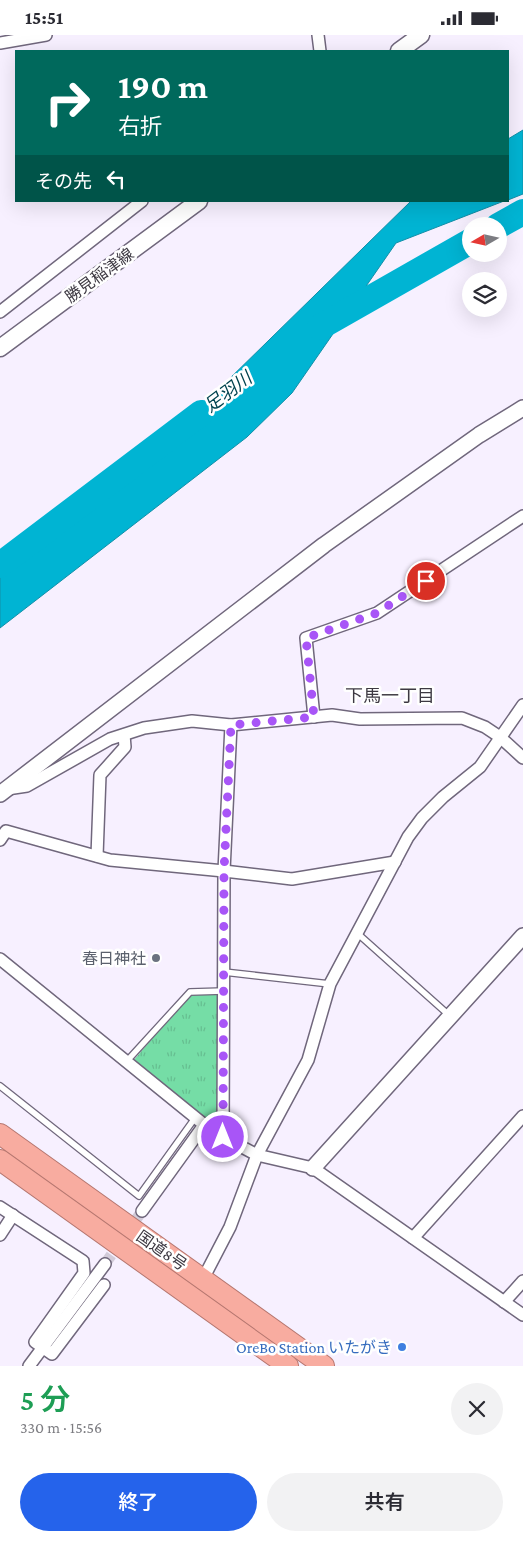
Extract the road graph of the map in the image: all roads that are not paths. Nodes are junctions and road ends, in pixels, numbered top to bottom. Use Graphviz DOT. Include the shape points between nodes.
graph roads {
  1 [pos="43,35"];
  2 [pos="318,35"];
  3 [pos="421,35"];
  4 [pos="0,43"];
  5 [pos="320,50"];
  6 [pos="400,50"];
  7 [pos="141,202"];
  8 [pos="198,202"];
  9 [pos="0,312"];
  10 [pos="0,348"];
  11 [pos="523,408"];
  12 [pos="523,416"];
  13 [pos="503,421"];
  14 [pos="523,517"];
  15 [pos="523,705"];
  16 [pos="314,717"];
  17 [pos="231,725"];
  18 [pos="124,735"];
  19 [pos="500,737"];
  20 [pos="523,758"];
  21 [pos="2,792"];
  22 [pos="0,840"];
  23 [pos="96,856"];
  24 [pos="395,862"];
  25 [pos="224,871"];
  26 [pos="357,933"];
  27 [pos="523,937"];
  28 [pos="0,959"];
  29 [pos="224,972"];
  30 [pos="330,984"];
  31 [pos="224,991"];
  32 [pos="450,1016"];
  33 [pos="126,1062"];
  34 [pos="0,1086"];
  35 [pos="523,1116"];
  36 [pos="200,1121"];
  37 [pos="0,1134"];
  38 [pos="223,1137"];
  39 [pos="257,1155"];
  40 [pos="0,1160"];
  41 [pos="313,1168"];
  42 [pos="0,1207"];
  43 [pos="142,1211"];
  44 [pos="13,1215"];
  45 [pos="0,1235"];
  46 [pos="413,1238"];
  47 [pos="105,1264"];
  48 [pos="203,1279"];
  49 [pos="523,1281"];
  50 [pos="104,1285"];
  51 [pos="504,1302"];
  52 [pos="523,1315"];
  53 [pos="42,1349"];
  54 [pos="29,1366"];
  55 [pos="288,1366"];
  56 [pos="324,1366"];
  1 -- 4 [label="street"];
  2 -- 5 [label="street"];
  3 -- 6 [label="main road"];
  7 -- 9 [label="street"];
  8 -- 10 [label="main road, 勝見稲津線"];
  11 -- 13 [label="street"];
  12 -- 13 [label="street"];
  13 -- 21 [label="street" via="324,545"];
  14 -- 16 [label="street" via="377,613 306,638"];
  15 -- 19 [label="street"];
  16 -- 17 [label="street"];
  16 -- 19 [label="street" via="462,718"];
  17 -- 18 [label="street" via="192,721 144,728"];
  17 -- 25 [label="street"];
  18 -- 21 [label="street" via="110,739 27,786"];
  18 -- 23 [label="street" via="125,747 100,775"];
  19 -- 20 [label="street"];
  19 -- 24 [label="street" via="480,767 422,818"];
  22 -- 23 [label="street" via="6,831"];
  23 -- 25 [label="street"];
  24 -- 25 [label="street" via="292,879"];
  24 -- 26 [label="street"];
  25 -- 29 [label="street"];
  26 -- 30 [label="street"];
  26 -- 32 [label="lane"];
  27 -- 32 [label="street"];
  28 -- 33 [label="street"];
  29 -- 30 [label="lane"];
  29 -- 31 [label="street"];
  30 -- 39 [label="street" via="308,1060"];
  31 -- 33 [label="lane" via="190,992"];
  31 -- 38 [label="street"];
  32 -- 41 [label="street"];
  33 -- 36 [label="street"];
  34 -- 36 [label="lane" via="139,1196"];
  35 -- 46 [label="street"];
  36 -- 38 [label="street"];
  36 -- 43 [label="street"];
  37 -- 48 [label="highway, 国道8号"];
  38 -- 39 [label="street"];
  39 -- 41 [label="street"];
  39 -- 48 [label="street" via="230,1227"];
  40 -- 55 [label="highway, 国道8号"];
  41 -- 46 [label="street"];
  42 -- 44 [label="street"];
  44 -- 45 [label="street"];
  44 -- 53 [label="street" via="83,1261 84,1273 35,1342"];
  46 -- 51 [label="street"];
  47 -- 53 [label="street"];
  48 -- 56 [label="highway, 国道8号"];
  49 -- 51 [label="street"];
  50 -- 53 [label="street" via="52,1354"];
  51 -- 52 [label="street"];
  53 -- 54 [label="street"];
}
